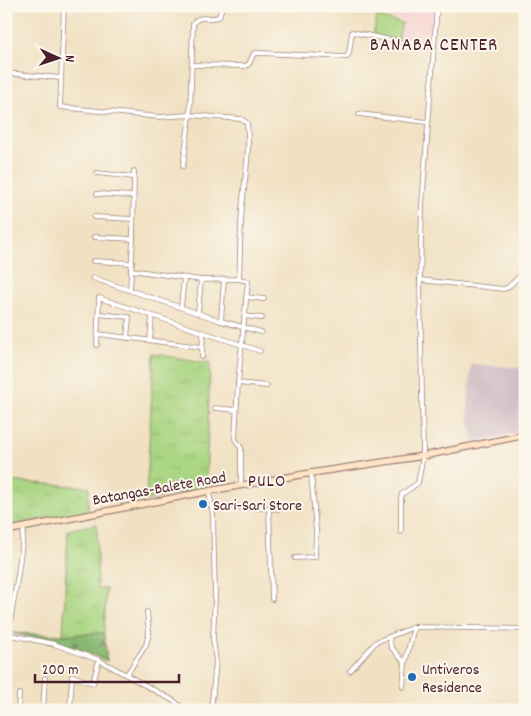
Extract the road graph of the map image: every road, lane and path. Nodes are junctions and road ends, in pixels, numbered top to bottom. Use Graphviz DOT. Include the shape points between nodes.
graph roads {
  1 [pos="64,6"];
  2 [pos="222,6"];
  3 [pos="436,6"];
  4 [pos="434,47"];
  5 [pos="192,65"];
  6 [pos="6,73"];
  7 [pos="60,78"];
  8 [pos="359,114"];
  9 [pos="190,115"];
  10 [pos="427,122"];
  11 [pos="183,166"];
  12 [pos="134,172"];
  13 [pos="97,173"];
  14 [pos="134,177"];
  15 [pos="97,194"];
  16 [pos="134,196"];
  17 [pos="94,217"];
  18 [pos="133,219"];
  19 [pos="94,237"];
  20 [pos="133,239"];
  21 [pos="93,261"];
  22 [pos="132,263"];
  23 [pos="131,270"];
  24 [pos="519,277"];
  25 [pos="93,278"];
  26 [pos="184,278"];
  27 [pos="224,279"];
  28 [pos="240,279"];
  29 [pos="201,280"];
  30 [pos="420,280"];
  31 [pos="130,290"];
  32 [pos="246,297"];
  33 [pos="264,299"];
  34 [pos="181,307"];
  35 [pos="198,313"];
  36 [pos="98,314"];
  37 [pos="152,316"];
  38 [pos="244,316"];
  39 [pos="262,318"];
  40 [pos="221,321"];
  41 [pos="243,327"];
  42 [pos="261,332"];
  43 [pos="203,333"];
  44 [pos="98,334"];
  45 [pos="127,338"];
  46 [pos="150,340"];
  47 [pos="241,345"];
  48 [pos="97,346"];
  49 [pos="202,347"];
  50 [pos="260,351"];
  51 [pos="202,356"];
  52 [pos="238,383"];
  53 [pos="267,386"];
  54 [pos="215,408"];
  55 [pos="236,410"];
  56 [pos="525,435"];
  57 [pos="423,456"];
  58 [pos="311,473"];
  59 [pos="241,486"];
  60 [pos="210,491"];
  61 [pos="211,506"];
  62 [pos="269,508"];
  63 [pos="281,509"];
  64 [pos="24,528"];
  65 [pos="6,531"];
  66 [pos="401,532"];
  67 [pos="295,558"];
  68 [pos="272,599"];
  69 [pos="147,612"];
  70 [pos="414,627"];
  71 [pos="525,629"];
  72 [pos="7,635"];
  73 [pos="389,638"];
  74 [pos="99,660"];
  75 [pos="405,663"];
  76 [pos="350,671"];
  77 [pos="127,674"];
  78 [pos="45,678"];
  79 [pos="403,686"];
  80 [pos="19,694"];
  81 [pos="18,710"];
  82 [pos="43,710"];
  83 [pos="70,710"];
  84 [pos="185,710"];
  85 [pos="211,710"];
  1 -- 7 [label="street"];
  2 -- 5 [label="street" via="219,17 199,18 193,24"];
  3 -- 4 [label="street"];
  4 -- 5 [label="street" via="352,32 347,57 254,53 245,66"];
  4 -- 10 [label="street"];
  5 -- 9 [label="street"];
  6 -- 7 [label="street"];
  7 -- 9 [label="street" via="59,103 62,108 159,117"];
  8 -- 10 [label="street"];
  9 -- 11 [label="street"];
  9 -- 28 [label="street" via="241,119 247,123"];
  10 -- 30 [label="street"];
  12 -- 14 [label="street"];
  13 -- 14 [label="street"];
  14 -- 16 [label="street"];
  15 -- 16 [label="street"];
  16 -- 18 [label="street"];
  17 -- 18 [label="street"];
  18 -- 20 [label="street"];
  19 -- 20 [label="street"];
  20 -- 22 [label="street"];
  21 -- 22 [label="street"];
  22 -- 23 [label="street"];
  23 -- 26 [label="street"];
  23 -- 31 [label="street"];
  24 -- 30 [label="street" via="503,289"];
  25 -- 31 [label="street"];
  26 -- 29 [label="street"];
  26 -- 34 [label="street"];
  27 -- 28 [label="street"];
  27 -- 29 [label="street"];
  27 -- 40 [label="street"];
  28 -- 32 [label="street" via="248,280"];
  29 -- 35 [label="street"];
  30 -- 57 [label="street"];
  31 -- 34 [label="street"];
  32 -- 33 [label="street"];
  32 -- 38 [label="street"];
  34 -- 35 [label="street"];
  35 -- 40 [label="street"];
  36 -- 37 [label="street" via="99,298"];
  36 -- 44 [label="street"];
  36 -- 45 [label="street" via="129,317"];
  37 -- 43 [label="street"];
  37 -- 46 [label="street"];
  38 -- 39 [label="street"];
  38 -- 41 [label="street"];
  40 -- 41 [label="street"];
  41 -- 42 [label="street"];
  41 -- 47 [label="street"];
  43 -- 47 [label="street"];
  43 -- 49 [label="street"];
  44 -- 45 [label="street"];
  44 -- 48 [label="street"];
  45 -- 46 [label="street"];
  46 -- 49 [label="street"];
  47 -- 50 [label="street"];
  47 -- 52 [label="street"];
  49 -- 51 [label="street"];
  52 -- 53 [label="street"];
  52 -- 55 [label="street"];
  54 -- 55 [label="street"];
  55 -- 59 [label="street" via="235,438 241,448"];
  56 -- 57 [label="main road, Batangas-Balete Road"];
  57 -- 58 [label="main road, Batangas-Balete Road"];
  57 -- 66 [label="street" via="418,483 404,492 401,499"];
  58 -- 59 [label="main road, Batangas-Balete Road"];
  58 -- 67 [label="street" via="315,557"];
  59 -- 60 [label="main road, Batangas-Balete Road"];
  60 -- 61 [label="street"];
  60 -- 64 [label="main road, Batangas-Balete Road"];
  61 -- 62 [label="street"];
  61 -- 85 [label="street" via="216,662"];
  62 -- 63 [label="street"];
  62 -- 68 [label="street"];
  64 -- 65 [label="main road, Batangas-Balete Road"];
  64 -- 72 [label="street"];
  69 -- 77 [label="street" via="149,633 146,646"];
  70 -- 71 [label="street"];
  70 -- 73 [label="street"];
  70 -- 75 [label="street"];
  72 -- 74 [label="street" via="54,644"];
  73 -- 75 [label="street" via="391,647"];
  73 -- 76 [label="street" via="376,642"];
  74 -- 77 [label="street"];
  74 -- 83 [label="street" via="93,682 72,676"];
  75 -- 79 [label="street"];
  77 -- 84 [label="street"];
  78 -- 82 [label="street"];
  80 -- 81 [label="street"];
}
